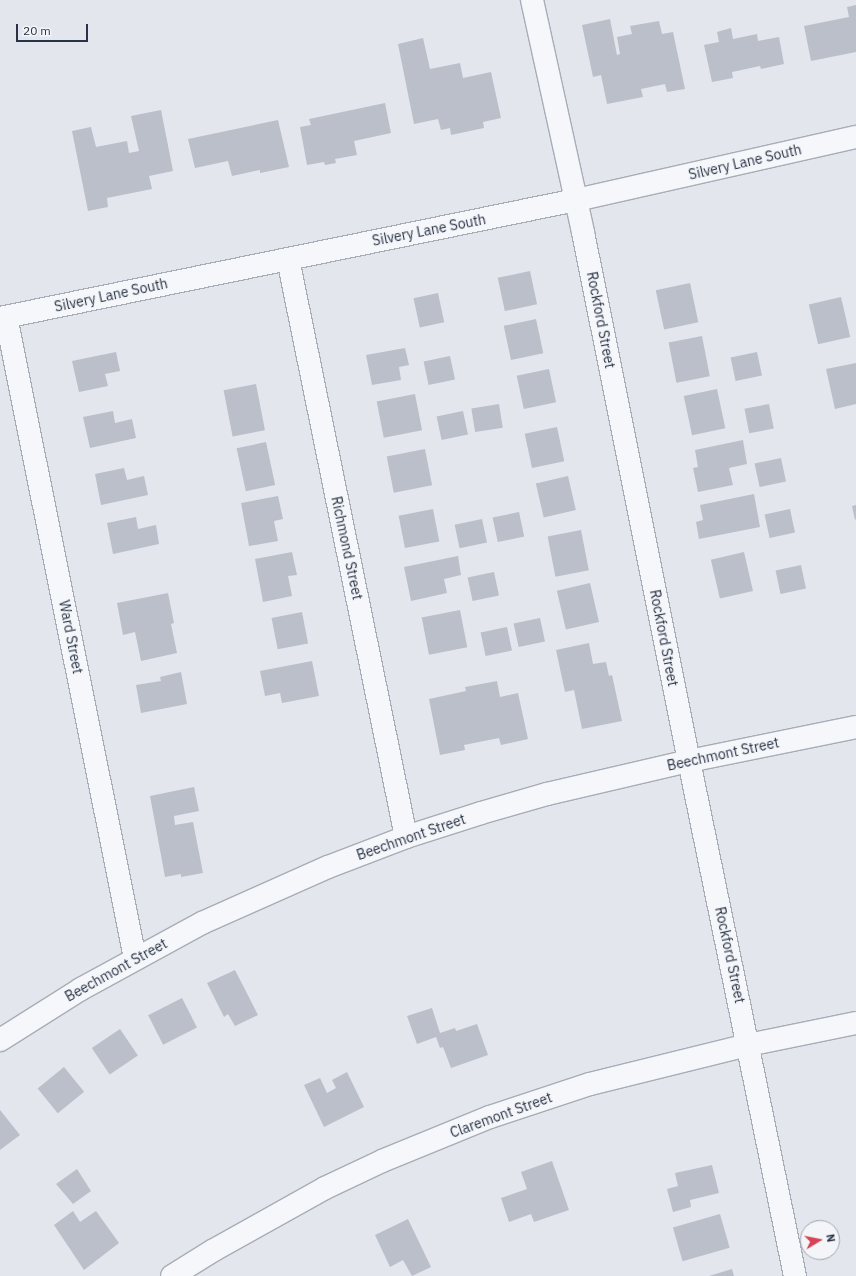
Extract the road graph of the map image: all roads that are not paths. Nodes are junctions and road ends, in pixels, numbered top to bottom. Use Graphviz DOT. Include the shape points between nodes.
graph roads {
  1 [pos="532,0"];
  2 [pos="856,137"];
  3 [pos="576,200"];
  4 [pos="288,258"];
  5 [pos="3,317"];
  6 [pos="856,727"];
  7 [pos="689,761"];
  8 [pos="406,837"];
  9 [pos="135,958"];
  10 [pos="856,1023"];
  11 [pos="0,1040"];
  12 [pos="748,1044"];
  13 [pos="172,1276"];
  14 [pos="795,1276"];
  1 -- 3 [label="street, Rockford Street"];
  2 -- 3 [label="street, Silvery Lane South"];
  3 -- 4 [label="street, Silvery Lane South"];
  3 -- 7 [label="street, Rockford Street"];
  4 -- 5 [label="street, Silvery Lane South"];
  4 -- 8 [label="street, Richmond Street"];
  5 -- 9 [label="street, Ward Street"];
  6 -- 7 [label="street, Beechmont Street"];
  7 -- 8 [label="street, Beechmont Street" via="547,794"];
  7 -- 12 [label="street, Rockford Street"];
  8 -- 9 [label="street, Beechmont Street" via="265,894"];
  9 -- 11 [label="street, Beechmont Street"];
  10 -- 12 [label="street, Claremont Street"];
  12 -- 13 [label="street, Claremont Street" via="590,1084 490,1117 382,1161 325,1188 220,1246"];
  12 -- 14 [label="street, Rockford Street"];
}
